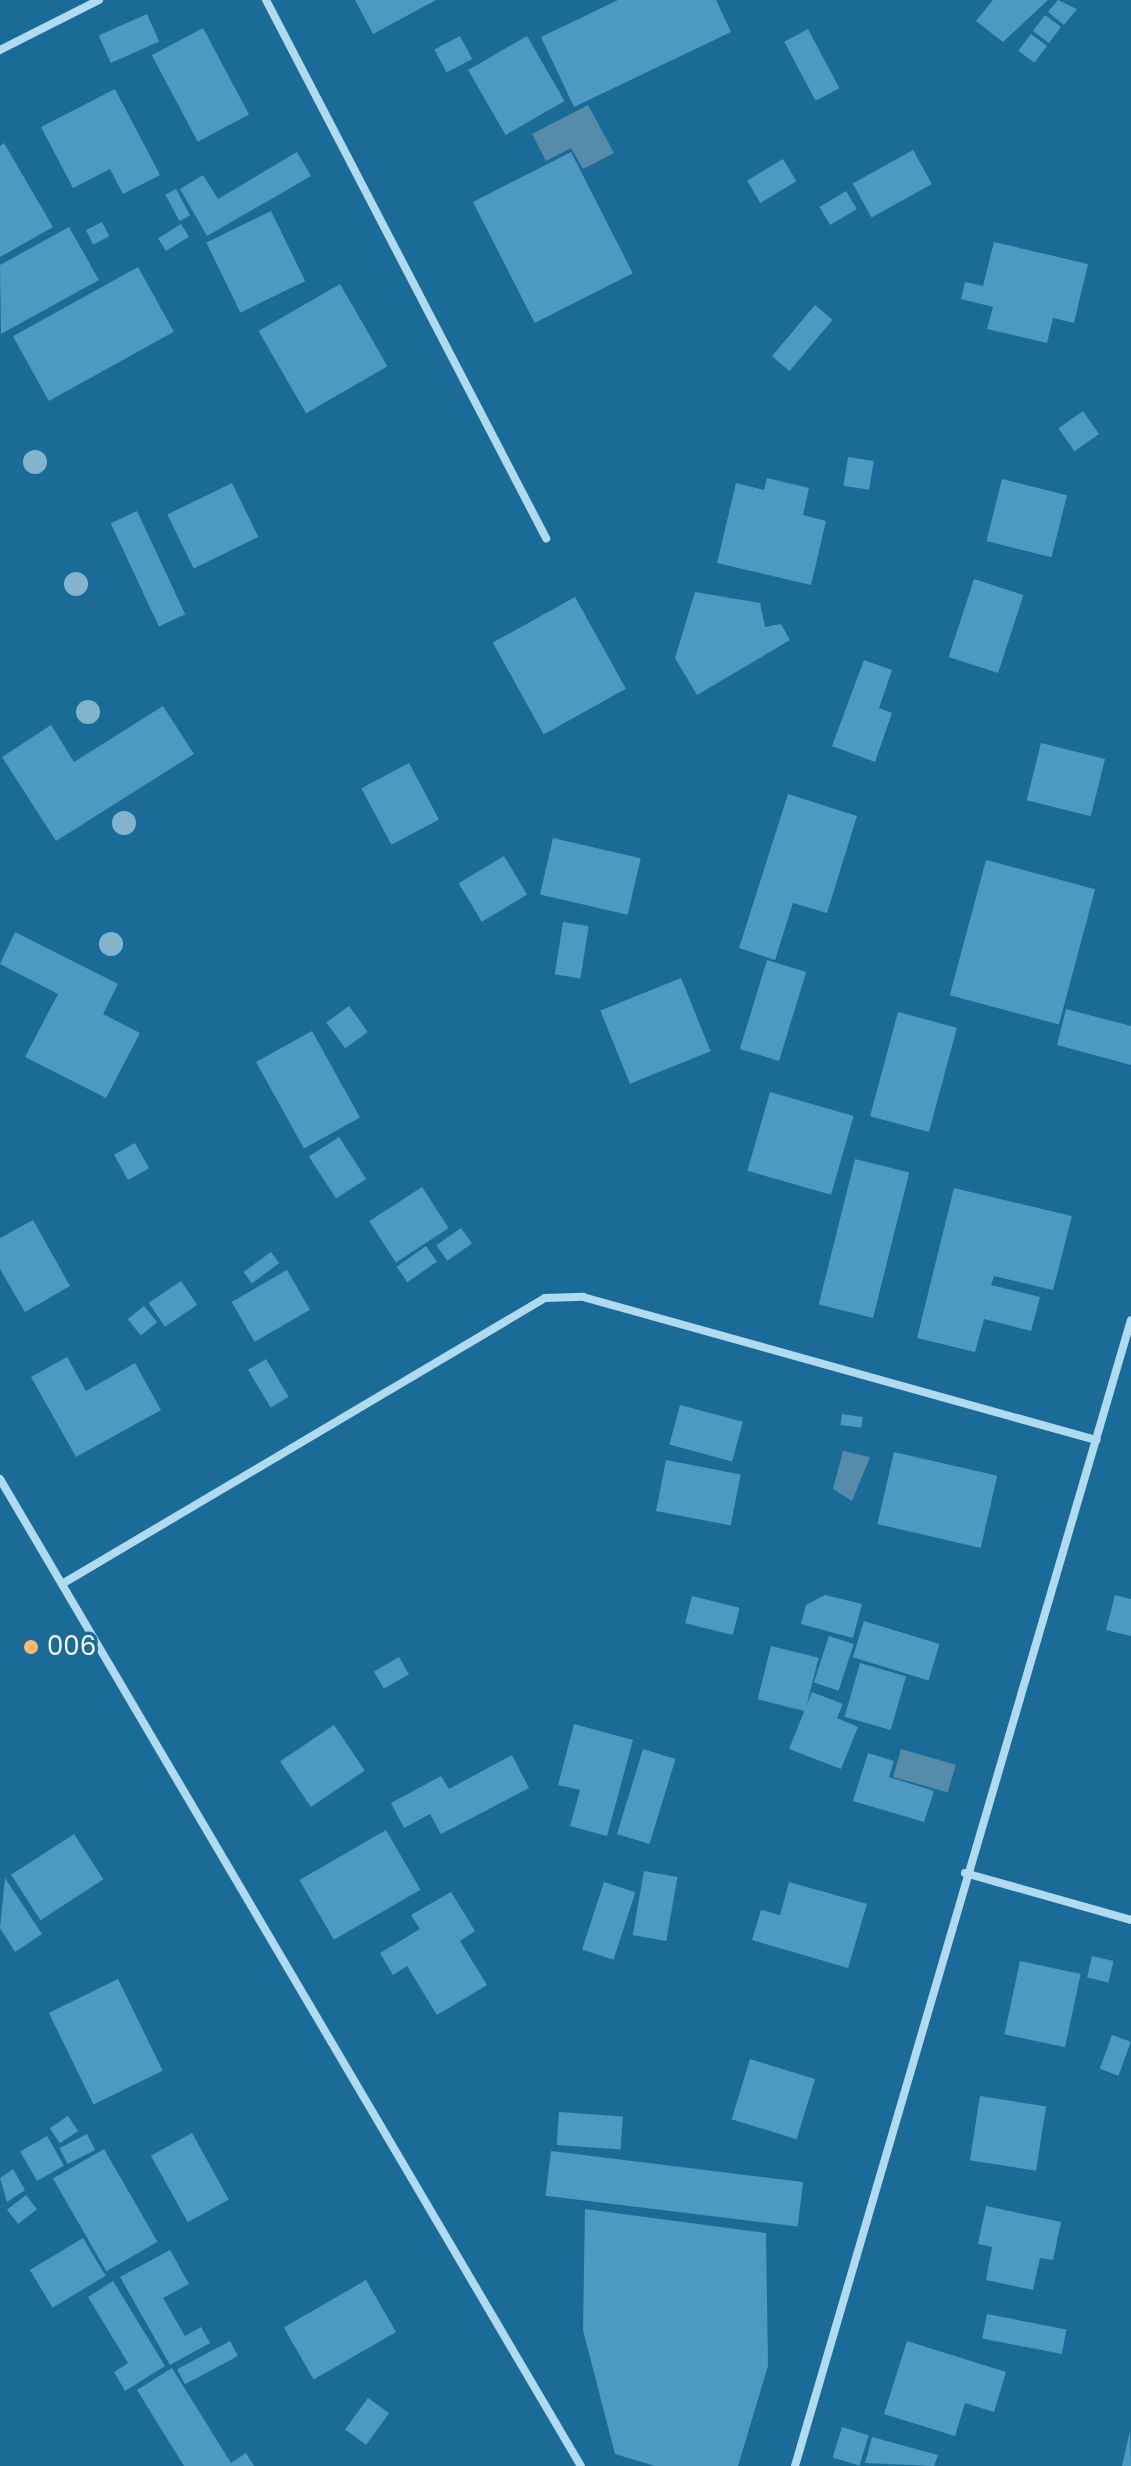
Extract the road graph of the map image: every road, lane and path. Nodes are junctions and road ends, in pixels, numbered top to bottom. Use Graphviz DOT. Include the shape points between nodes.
graph roads {
  1 [pos="99,0"];
  2 [pos="266,0"];
  3 [pos="0,50"];
  4 [pos="546,538"];
  5 [pos="1131,1320"];
  6 [pos="1096,1440"];
  7 [pos="0,1479"];
  8 [pos="62,1584"];
  9 [pos="965,1873"];
  10 [pos="1131,1920"];
  11 [pos="581,2466"];
  12 [pos="795,2466"];
  1 -- 3 [label="street"];
  2 -- 4 [label="street"];
  5 -- 6 [label="street"];
  6 -- 8 [label="street" via="583,1297 545,1298"];
  6 -- 9 [label="street"];
  7 -- 8 [label="street"];
  8 -- 11 [label="street"];
  9 -- 10 [label="street"];
  9 -- 12 [label="street"];
}
